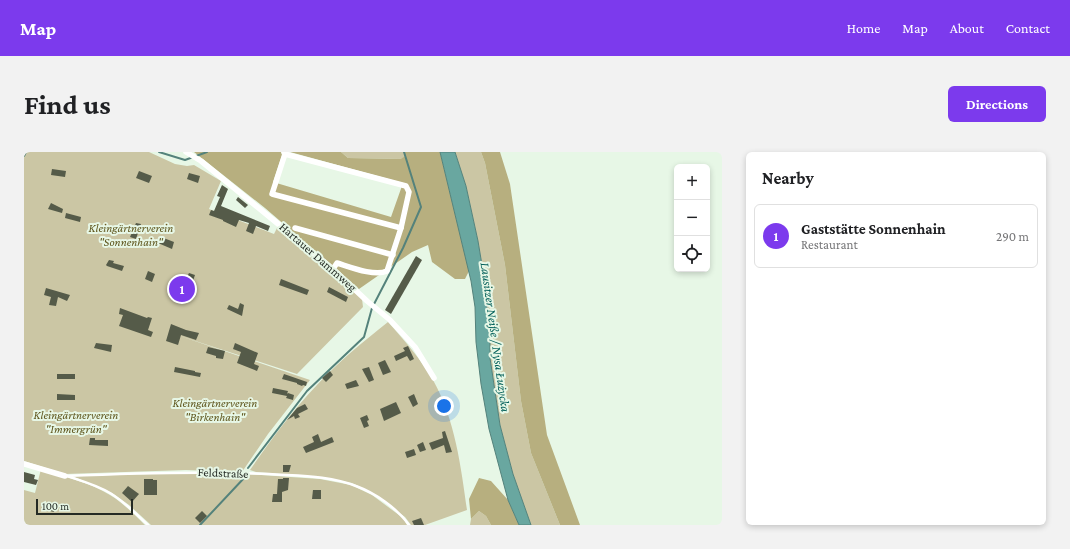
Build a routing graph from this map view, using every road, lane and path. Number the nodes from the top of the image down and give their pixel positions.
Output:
1 (188, 153) edge
2 (284, 153) edge
3 (295, 228) dead end
4 (401, 228) junction
5 (393, 255) junction
6 (333, 269) junction
7 (434, 378) dead end
8 (24, 464) edge
9 (65, 476) junction
10 (148, 525) edge
11 (409, 525) edge

1 - 6 street, Hartauer Dammweg
2 - 4 street
2 - 4 street
3 - 5 street
4 - 5 street
5 - 6 street
6 - 7 street, Hartauer Dammweg
8 - 9 street, Feldstraße
9 - 10 lane
9 - 11 lane, Feldstraße

